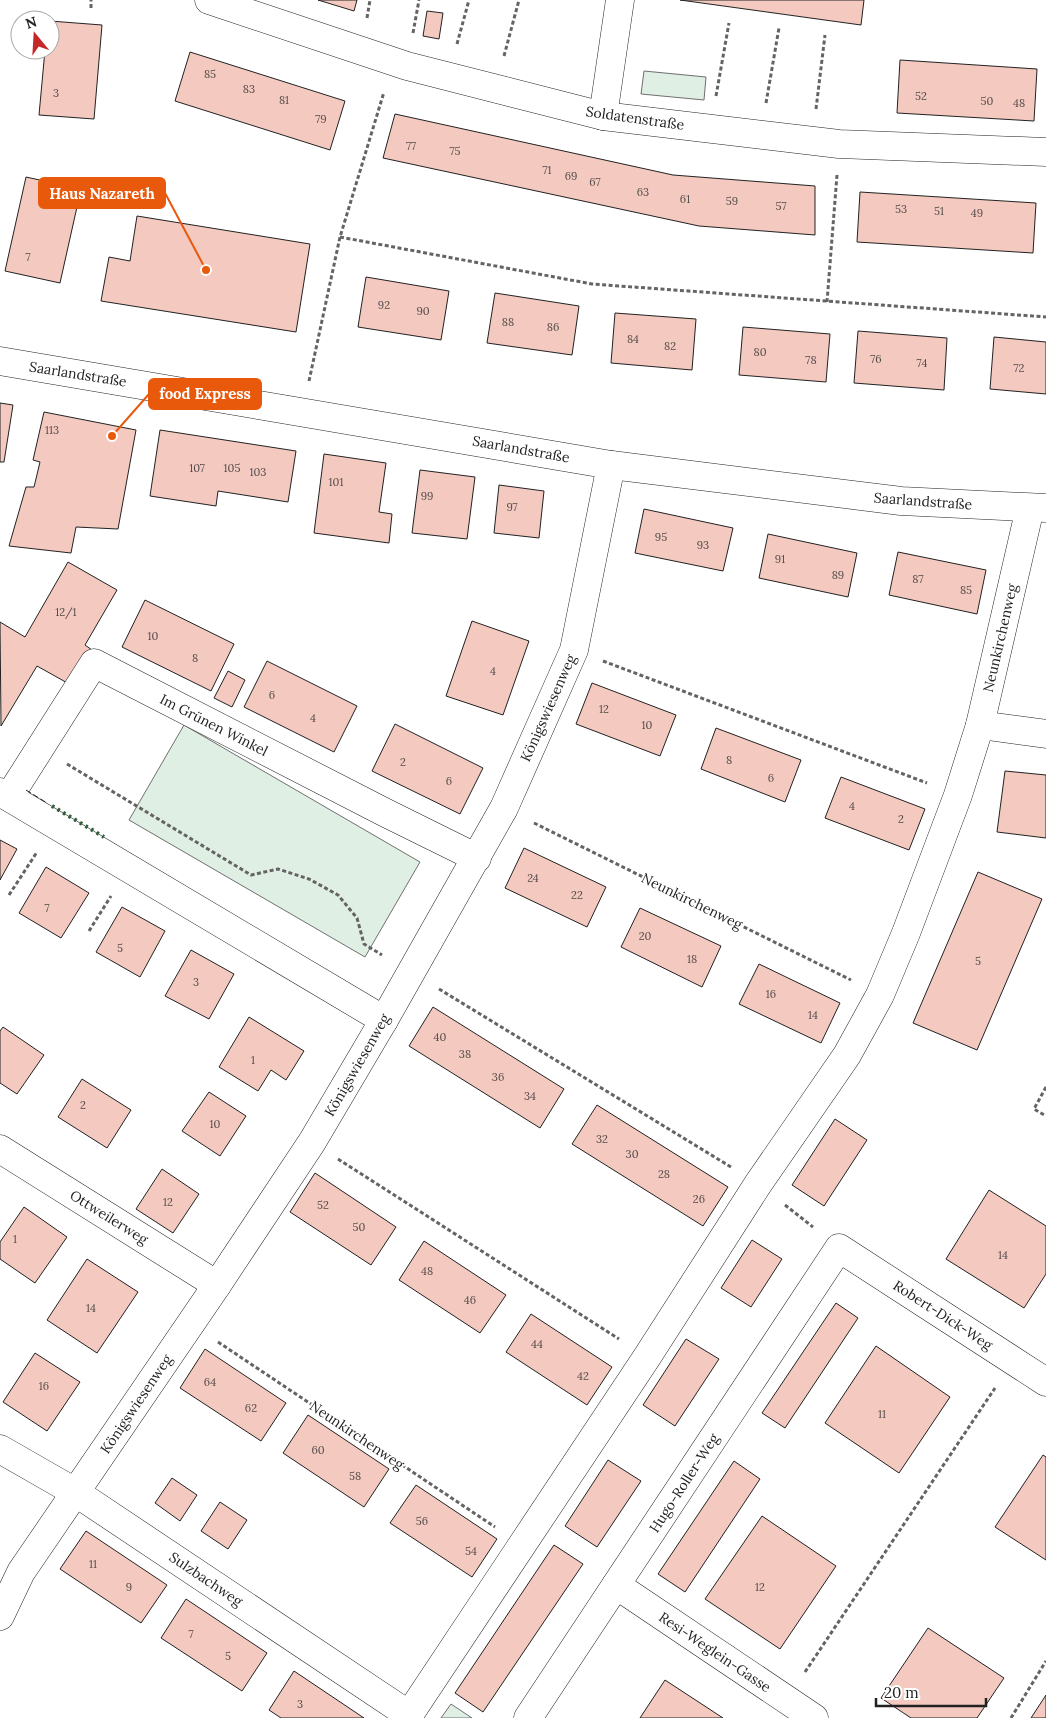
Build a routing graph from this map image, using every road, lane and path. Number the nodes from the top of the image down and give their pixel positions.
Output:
1 (92, 0) edge
2 (209, 0) edge
3 (469, 0) edge
4 (519, 0) edge
5 (620, 0) edge
6 (90, 8) dead end
7 (729, 23) dead end
8 (778, 28) dead end
9 (825, 35) dead end
10 (393, 62) junction
11 (448, 76) junction
12 (495, 88) junction
13 (603, 116) junction
14 (710, 129) junction
15 (761, 135) junction
16 (812, 142) junction
17 (839, 144) junction
18 (1046, 152) edge
19 (340, 237) junction
20 (827, 302) junction
21 (1046, 317) edge
22 (0, 361) edge
23 (303, 411) junction
24 (611, 465) junction
25 (1038, 508) edge
26 (574, 650) junction
27 (980, 725) junction
28 (1046, 734) edge
29 (40, 748) junction
30 (5, 794) edge
31 (958, 795) junction
32 (504, 808) junction
33 (54, 824) junction
34 (477, 858) junction
35 (128, 867) junction
36 (9, 896) dead end
37 (89, 931) dead end
38 (411, 972) junction
39 (880, 995) junction
40 (384, 1020) junction
41 (1046, 1087) edge
42 (1046, 1116) edge
43 (312, 1142) junction
44 (0, 1149) edge
45 (758, 1184) junction
46 (839, 1248) junction
47 (217, 1285) junction
48 (191, 1324) junction
49 (647, 1357) junction
50 (1014, 1361) junction
51 (1046, 1382) edge
52 (0, 1449) edge
53 (76, 1492) junction
54 (522, 1546) junction
55 (616, 1585) junction
56 (0, 1616) edge
57 (1046, 1661) edge
58 (786, 1700) junction
59 (408, 1717) edge
60 (528, 1718) edge
61 (814, 1718) edge
62 (1011, 1718) edge

1 - 6 path
2 - 10 street, Soldatenstraße
3 - 11 path
4 - 12 path
5 - 13 street
7 - 14 path
8 - 15 path
9 - 16 path
10 - 11 street, Soldatenstraße
10 - 19 path
11 - 12 street, Soldatenstraße
12 - 13 street, Soldatenstraße
13 - 14 street, Soldatenstraße
14 - 15 street, Soldatenstraße
15 - 16 street, Soldatenstraße
16 - 17 street, Soldatenstraße
17 - 18 street, Soldatenstraße
17 - 20 path
19 - 20 path
19 - 23 path
20 - 21 path
22 - 23 street, Saarlandstraße
23 - 24 street, Saarlandstraße
24 - 25 street, Saarlandstraße
24 - 26 street, Königswiesenweg
25 - 27 street, Neunkirchenweg
26 - 31 path
26 - 32 street, Königswiesenweg
27 - 28 street
27 - 31 street, Neunkirchenweg
29 - 30 street, Im Grünen Winkel
29 - 34 street, Im Grünen Winkel
29 - 38 path
30 - 33 street, Im Grünen Winkel
31 - 39 street, Neunkirchenweg
32 - 34 street, Königswiesenweg
32 - 39 path, Neunkirchenweg
33 - 35 street, Im Grünen Winkel
33 - 36 path
34 - 38 street, Königswiesenweg
35 - 37 path
35 - 40 street, Im Grünen Winkel
38 - 40 street, Königswiesenweg
38 - 45 path
39 - 45 street, Neunkirchenweg
40 - 43 street, Königswiesenweg
41 - 42 path
43 - 47 street, Königswiesenweg
43 - 49 path
44 - 47 street, Ottweilerweg
45 - 46 path
45 - 49 street, Neunkirchenweg
46 - 50 street, Robert-Dick-Weg
46 - 55 street, Hugo-Roller-Weg
47 - 48 street, Königswiesenweg
48 - 53 street, Königswiesenweg
48 - 54 path, Neunkirchenweg
49 - 54 street, Neunkirchenweg
50 - 51 street, Robert-Dick-Weg
50 - 58 path
52 - 53 street, Sulzbachweg
53 - 56 street, Königswiesenweg
53 - 59 street, Sulzbachweg
54 - 59 street, Neunkirchenweg
55 - 58 street, Resi-Weglein-Gasse
55 - 60 street, Hugo-Roller-Weg
57 - 62 path
58 - 61 street, Resi-Weglein-Gasse

